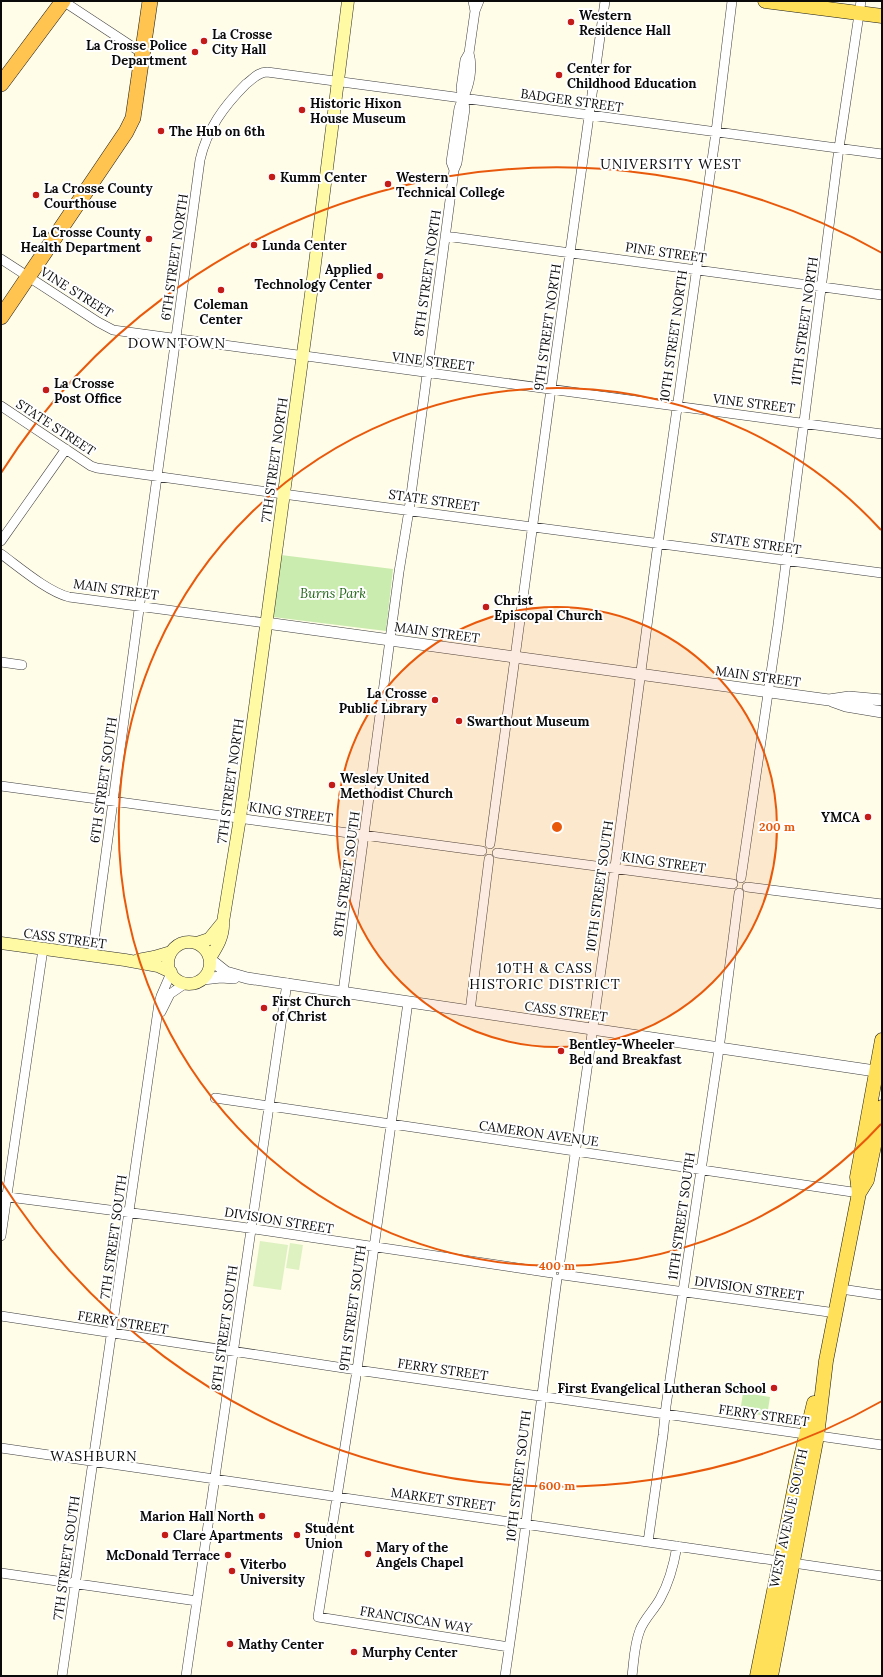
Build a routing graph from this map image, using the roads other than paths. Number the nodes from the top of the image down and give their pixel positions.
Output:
1 (63, 1) edge
2 (150, 1) edge
3 (348, 1) edge
4 (473, 1) edge
5 (479, 1) edge
6 (605, 1) edge
7 (732, 1) edge
8 (765, 1) edge
9 (860, 7) edge
10 (475, 11) junction
11 (882, 16) edge
12 (142, 53) junction
13 (259, 73) joint
14 (338, 81) junction
15 (1, 84) edge
16 (464, 98) junction
17 (590, 115) junction
18 (716, 132) junction
19 (839, 148) junction
20 (882, 154) edge
21 (446, 236) junction
22 (571, 253) junction
23 (1, 259) edge
24 (696, 269) junction
25 (28, 276) junction
26 (822, 287) junction
27 (882, 295) edge
28 (1, 317) edge
29 (176, 339) junction
30 (303, 356) junction
31 (426, 373) junction
32 (551, 389) junction
33 (1, 406) edge
34 (677, 406) junction
35 (803, 423) junction
36 (882, 434) edge
37 (66, 449) junction
38 (157, 476) junction
39 (283, 494) junction
40 (409, 510) junction
41 (533, 526) junction
42 (1, 541) edge
43 (658, 543) junction
44 (1, 554) edge
45 (785, 561) junction
46 (882, 573) edge
47 (140, 607) junction
48 (266, 623) junction
49 (391, 640) junction
50 (516, 657) junction
51 (1, 662) edge
52 (22, 665) dead end
53 (641, 674) junction
54 (767, 692) junction
55 (829, 700) junction
56 (882, 700) edge
57 (882, 712) edge
58 (1, 786) edge
59 (114, 801) junction
60 (240, 818) junction
61 (365, 835) junction
62 (490, 844) junction
63 (482, 851) junction
64 (497, 853) junction
65 (489, 859) junction
66 (615, 868) junction
67 (741, 878) junction
68 (733, 884) junction
69 (747, 887) junction
70 (739, 893) junction
71 (882, 904) edge
72 (223, 922) junction
73 (1, 943) edge
74 (197, 943) junction
75 (43, 949) junction
76 (171, 952) junction
77 (92, 956) junction
78 (210, 959) junction
79 (125, 960) junction
80 (171, 973) junction
81 (247, 978) junction
82 (203, 979) junction
83 (186, 983) junction
84 (287, 984) junction
85 (343, 992) junction
86 (408, 1002) junction
87 (470, 1011) junction
88 (158, 1016) junction
89 (593, 1029) junction
90 (882, 1040) edge
91 (719, 1049) junction
92 (879, 1071) edge
93 (215, 1098) dead end
94 (269, 1106) junction
95 (882, 1107) edge
96 (391, 1124) junction
97 (576, 1151) junction
98 (701, 1170) junction
99 (859, 1193) junction
100 (4, 1196) edge
101 (130, 1212) junction
102 (251, 1229) junction
103 (1, 1236) edge
104 (374, 1248) junction
105 (558, 1274) junction
106 (841, 1289) junction
107 (684, 1292) junction
108 (882, 1294) edge
109 (836, 1313) junction
110 (1, 1316) edge
111 (112, 1332) junction
112 (234, 1351) junction
113 (357, 1370) junction
114 (541, 1395) junction
115 (666, 1414) junction
116 (811, 1435) junction
117 (882, 1445) edge
118 (1, 1448) edge
119 (94, 1461) junction
120 (215, 1479) junction
121 (337, 1497) junction
122 (526, 1524) junction
123 (648, 1542) junction
124 (677, 1546) junction
125 (786, 1561) junction
126 (1, 1573) edge
127 (882, 1576) edge
128 (76, 1583) junction
129 (197, 1601) junction
130 (318, 1618) joint
131 (510, 1647) junction
132 (62, 1676) edge
133 (186, 1676) edge
134 (505, 1676) edge
135 (632, 1676) edge
136 (757, 1676) edge
137 (772, 1676) edge

1 - 12 street
1 - 15 highway
2 - 12 highway
3 - 14 main road, 7TH STREET NORTH
4 - 10 street, 8TH STREET NORTH
5 - 10 street, 8TH STREET NORTH
6 - 17 street, 9TH STREET NORTH
7 - 18 street, 10TH STREET NORTH
8 - 9 main road
9 - 11 main road
9 - 19 street, 11TH STREET NORTH
10 - 16 street, 8TH STREET NORTH
12 - 25 highway
13 - 14 street, BADGER STREET
13 - 29 street, 6TH STREET NORTH
14 - 16 street, BADGER STREET
14 - 30 main road, 7TH STREET NORTH
16 - 17 street, BADGER STREET
16 - 21 street, 8TH STREET NORTH
17 - 18 street, BADGER STREET
17 - 22 street, 9TH STREET NORTH
18 - 19 street, BADGER STREET
18 - 24 street, 10TH STREET NORTH
19 - 20 street, BADGER STREET
19 - 26 street, 11TH STREET NORTH
21 - 22 street, PINE STREET
21 - 31 street, 8TH STREET NORTH
22 - 24 street, PINE STREET
22 - 32 street, 9TH STREET NORTH
23 - 25 street, VINE STREET
24 - 26 street, PINE STREET
24 - 34 street, 10TH STREET NORTH
25 - 28 highway
25 - 29 street, VINE STREET
26 - 27 street, PINE STREET
26 - 35 street, 11TH STREET NORTH
29 - 30 street, VINE STREET
29 - 38 street, 6TH STREET NORTH
30 - 31 street, VINE STREET
30 - 39 main road, 7TH STREET NORTH
31 - 32 street, VINE STREET
31 - 40 street, 8TH STREET NORTH
32 - 34 street, VINE STREET
32 - 41 street, 9TH STREET NORTH
33 - 37 street, STATE STREET
34 - 35 street, VINE STREET
34 - 43 street, 10TH STREET NORTH
35 - 36 street, VINE STREET
35 - 45 street, 11TH STREET NORTH
37 - 38 street, STATE STREET
37 - 42 street
38 - 39 street, STATE STREET
38 - 47 street, 6TH STREET NORTH
39 - 40 street, STATE STREET
39 - 48 main road, 7TH STREET NORTH
40 - 41 street, STATE STREET
40 - 49 street, 8TH STREET NORTH
41 - 43 street, STATE STREET
41 - 50 street, 9TH STREET NORTH
43 - 45 street, STATE STREET
43 - 53 street, 10TH STREET NORTH
44 - 47 street, MAIN STREET
45 - 46 street, STATE STREET
45 - 54 street, 11TH STREET NORTH
47 - 48 street, MAIN STREET
47 - 59 street, 6TH STREET SOUTH
48 - 49 street, MAIN STREET
48 - 60 main road, 7TH STREET NORTH
49 - 50 street, MAIN STREET
49 - 61 street, 8TH STREET SOUTH
50 - 53 street, MAIN STREET
50 - 62 street
51 - 52 street
53 - 54 street, MAIN STREET
53 - 66 street, 10TH STREET SOUTH
54 - 55 street, MAIN STREET
54 - 67 street
55 - 56 street, MAIN STREET
55 - 57 street
58 - 59 street, KING STREET
59 - 60 street, KING STREET
59 - 77 street, 6TH STREET SOUTH
60 - 61 street, KING STREET
60 - 72 main road, 7TH STREET NORTH
61 - 63 street, KING STREET
61 - 85 street, 8TH STREET SOUTH
62 - 63 street
62 - 64 street
63 - 65 street
64 - 65 street
64 - 66 street, KING STREET
65 - 87 street
66 - 68 street, KING STREET
66 - 89 street, 10TH STREET SOUTH
67 - 68 street
67 - 69 street
68 - 70 street
69 - 70 street
69 - 71 street
70 - 91 street, 11TH STREET SOUTH
72 - 74 main road, 7TH STREET NORTH
72 - 78 main road, 7TH STREET NORTH
73 - 75 main road, CASS STREET
74 - 76 main road
74 - 78 main road
75 - 77 main road, CASS STREET
75 - 100 street
76 - 79 main road, CASS STREET
76 - 80 main road
77 - 79 main road, CASS STREET
78 - 81 street, CASS STREET
78 - 82 main road
79 - 80 main road, CASS STREET
80 - 83 main road
80 - 88 street, 7TH STREET SOUTH
81 - 82 street, CASS STREET
81 - 84 street, CASS STREET
82 - 83 main road
83 - 88 street, 7TH STREET SOUTH
84 - 85 street, CASS STREET
84 - 94 street, 8TH STREET SOUTH
85 - 86 street, CASS STREET
86 - 87 street, CASS STREET
86 - 96 street, 9TH STREET SOUTH
87 - 89 street, CASS STREET
88 - 101 street, 7TH STREET SOUTH
89 - 91 street, CASS STREET
89 - 97 street, 10TH STREET SOUTH
90 - 92 main road, WEST AVENUE SOUTH
91 - 92 street, CASS STREET
91 - 98 street, 11TH STREET SOUTH
92 - 99 main road, WEST AVENUE SOUTH
93 - 94 street, CAMERON AVENUE
94 - 96 street, CAMERON AVENUE
94 - 102 street, 8TH STREET SOUTH
95 - 99 main road, WEST AVENUE SOUTH
96 - 97 street, CAMERON AVENUE
96 - 104 street, 9TH STREET SOUTH
97 - 98 street, CAMERON AVENUE
97 - 105 street, 10TH STREET SOUTH
98 - 99 street, CAMERON AVENUE
98 - 107 street, 11TH STREET SOUTH
99 - 106 main road, WEST AVENUE SOUTH
100 - 101 street, DIVISION STREET
100 - 103 street
101 - 102 street, DIVISION STREET
101 - 111 street, 7TH STREET SOUTH
102 - 104 street, DIVISION STREET
102 - 112 street, 8TH STREET SOUTH
104 - 105 street, DIVISION STREET
104 - 113 street, 9TH STREET SOUTH
105 - 107 street, DIVISION STREET
105 - 114 street, 10TH STREET SOUTH
106 - 108 street
106 - 109 main road, WEST AVENUE SOUTH
107 - 109 street, DIVISION STREET
107 - 115 street, 11TH STREET SOUTH
109 - 116 main road, WEST AVENUE SOUTH
110 - 111 street, FERRY STREET
111 - 112 street, FERRY STREET
111 - 119 street, 7TH STREET SOUTH
112 - 113 street, FERRY STREET
112 - 120 street, 8TH STREET SOUTH
113 - 114 street, FERRY STREET
113 - 121 street, 9TH STREET SOUTH
114 - 115 street, FERRY STREET
114 - 122 street, 10TH STREET SOUTH
115 - 116 street, FERRY STREET
115 - 123 street, 11TH STREET SOUTH
116 - 117 street, FERRY STREET
116 - 125 main road, WEST AVENUE SOUTH
118 - 119 street, MARKET STREET
119 - 120 street, MARKET STREET
119 - 128 street, 7TH STREET SOUTH
120 - 121 street, MARKET STREET
120 - 129 street, 8TH STREET SOUTH
121 - 122 street, MARKET STREET
121 - 130 street, 9TH STREET SOUTH
122 - 123 street, MARKET STREET
122 - 131 street, 10TH STREET SOUTH
123 - 124 street, MARKET STREET
124 - 125 street, MARKET STREET
124 - 135 street
125 - 127 street, MARKET STREET
125 - 136 main road, WEST AVENUE SOUTH
125 - 137 main road, WEST AVENUE SOUTH
126 - 128 street
128 - 129 street
128 - 132 street, 7TH STREET SOUTH
129 - 133 street, 8TH STREET SOUTH
130 - 131 street, FRANCISCAN WAY
131 - 134 street, 10TH STREET SOUTH

